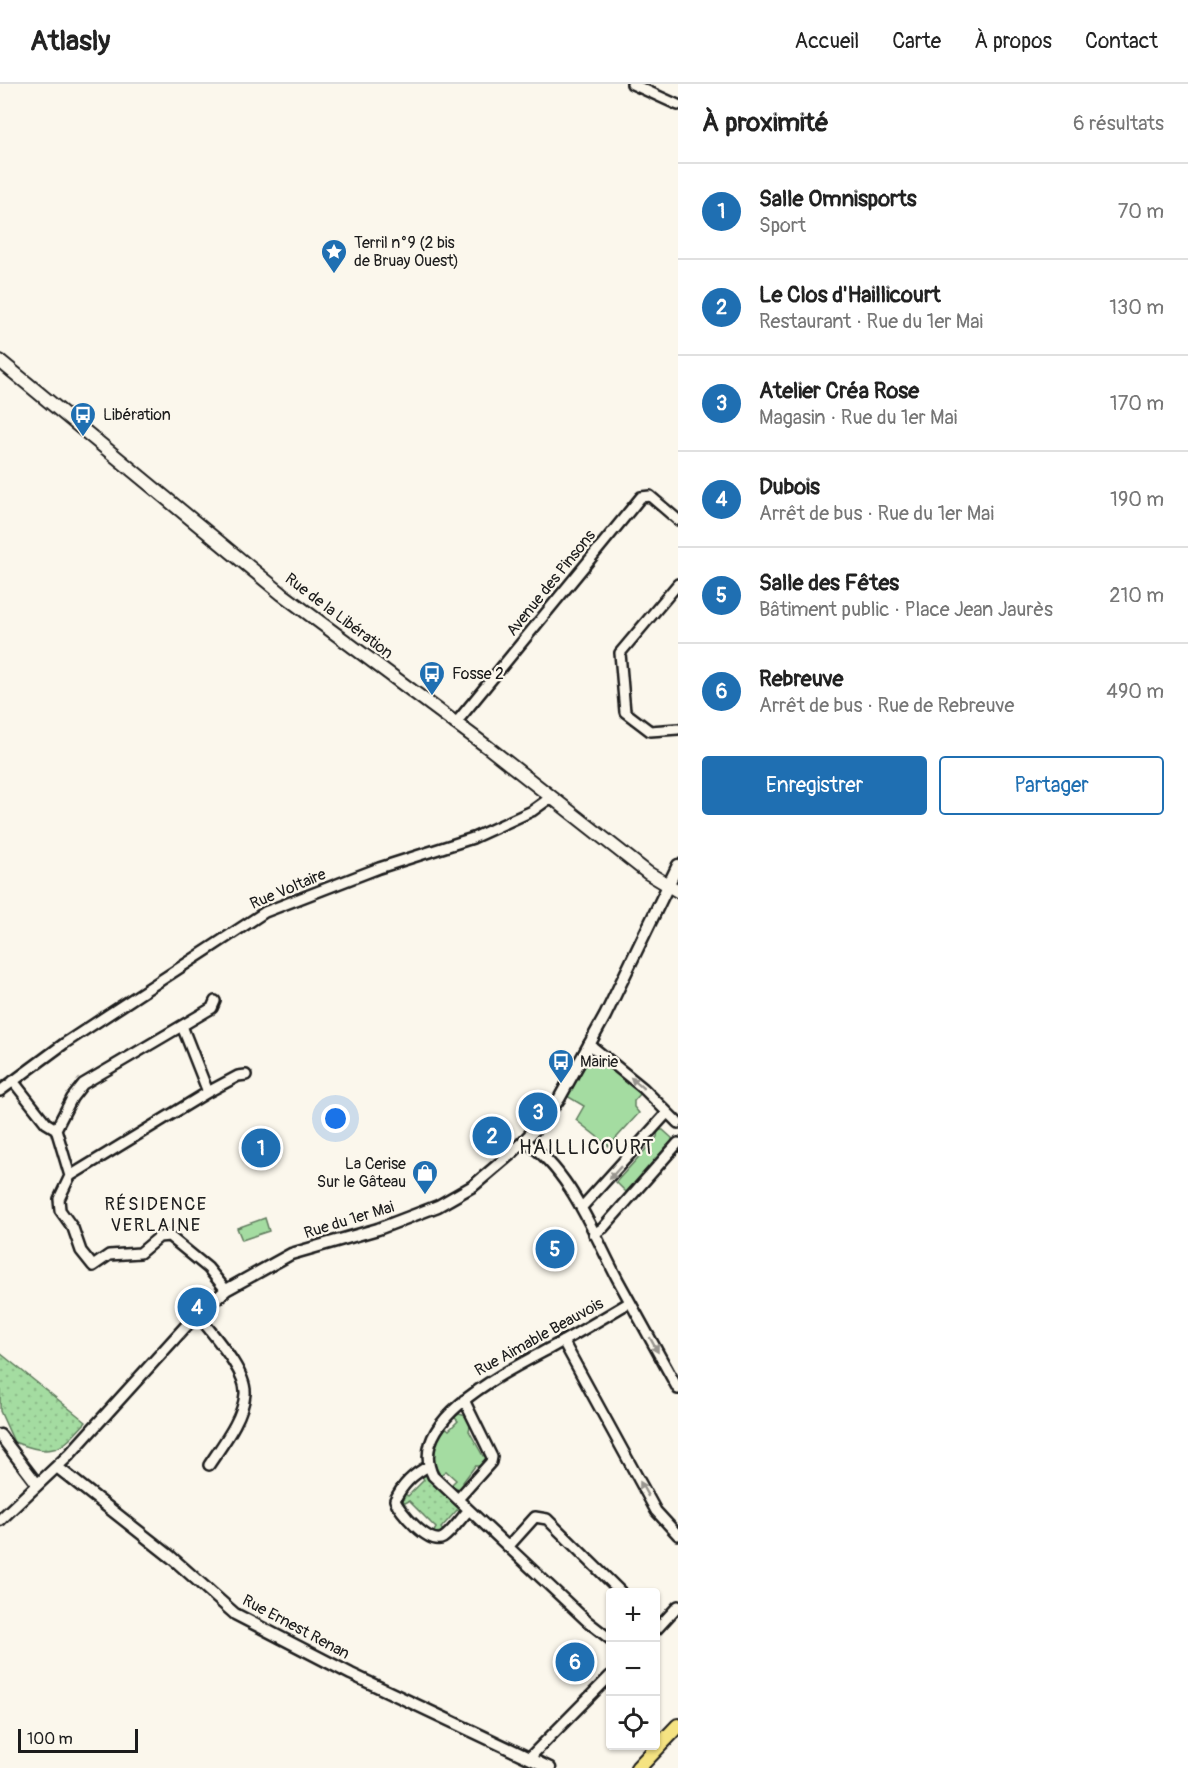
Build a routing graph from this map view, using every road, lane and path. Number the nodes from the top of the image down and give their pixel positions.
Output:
1 (632, 84) edge
2 (678, 105) edge
3 (0, 361) edge
4 (678, 520) edge
5 (678, 584) edge
6 (455, 724) junction
7 (678, 729) edge
8 (550, 798) junction
9 (678, 866) edge
10 (673, 888) edge
11 (215, 1001) dead end
12 (182, 1026) junction
13 (589, 1044) junction
14 (246, 1075) dead end
15 (14, 1081) junction
16 (0, 1091) edge
17 (208, 1092) junction
18 (667, 1113) junction
19 (678, 1123) edge
20 (56, 1130) junction
21 (524, 1141) junction
22 (678, 1143) edge
23 (70, 1176) junction
24 (582, 1207) junction
25 (594, 1234) junction
26 (226, 1290) junction
27 (630, 1302) junction
28 (198, 1314) junction
29 (562, 1341) junction
30 (678, 1389) edge
31 (464, 1400) junction
32 (0, 1435) edge
33 (209, 1465) dead end
34 (429, 1466) junction
35 (57, 1467) junction
36 (37, 1484) junction
37 (458, 1499) junction
38 (469, 1510) junction
39 (0, 1520) edge
40 (678, 1535) edge
41 (508, 1547) junction
42 (616, 1588) edge
43 (678, 1606) edge
44 (660, 1626) edge
45 (606, 1632) edge
46 (606, 1680) edge
47 (678, 1726) edge
48 (529, 1758) junction
49 (550, 1768) edge
50 (638, 1768) edge

1 - 2 street
3 - 6 main road, Rue de la Libération
4 - 6 street, Avenue des Pinsons
5 - 7 street
6 - 8 main road, Rue de la Libération
8 - 10 main road, Rue de la Libération
8 - 15 street, Rue Voltaire
9 - 10 street, Rue du 1er Mai
10 - 13 street, Rue du 1er Mai
11 - 12 street
12 - 17 street
12 - 20 street
18 -> 13 street
13 - 21 street, Rue du 1er Mai
14 - 17 street
15 - 16 street, Rue Voltaire
15 - 20 street
17 - 23 street
18 - 19 street
18 -> 24 street
20 - 23 street
21 - 24 street
21 - 26 street, Rue du 1er Mai
22 - 25 street
23 - 26 street
24 - 25 street
25 - 27 street
26 - 28 street, Rue du 1er Mai
27 - 29 street, Rue Aimable Beauvois
27 -> 30 street
28 - 33 street
28 - 35 street, Rue du 1er Mai
29 - 31 street, Rue Aimable Beauvois
40 -> 29 street
31 - 34 street, Rue Aimable Beauvois
31 - 37 street
32 - 36 street
34 - 37 street
34 - 38 street
35 - 36 street, Rue du 1er Mai
35 - 48 street, Rue Ernest Renan
36 - 39 street, Rue du 1er Mai
37 - 38 street
38 - 41 street
41 - 42 street
41 - 45 street
43 - 44 street
46 - 48 street
47 - 50 main road
48 - 49 street, Rue Ernest Renan

